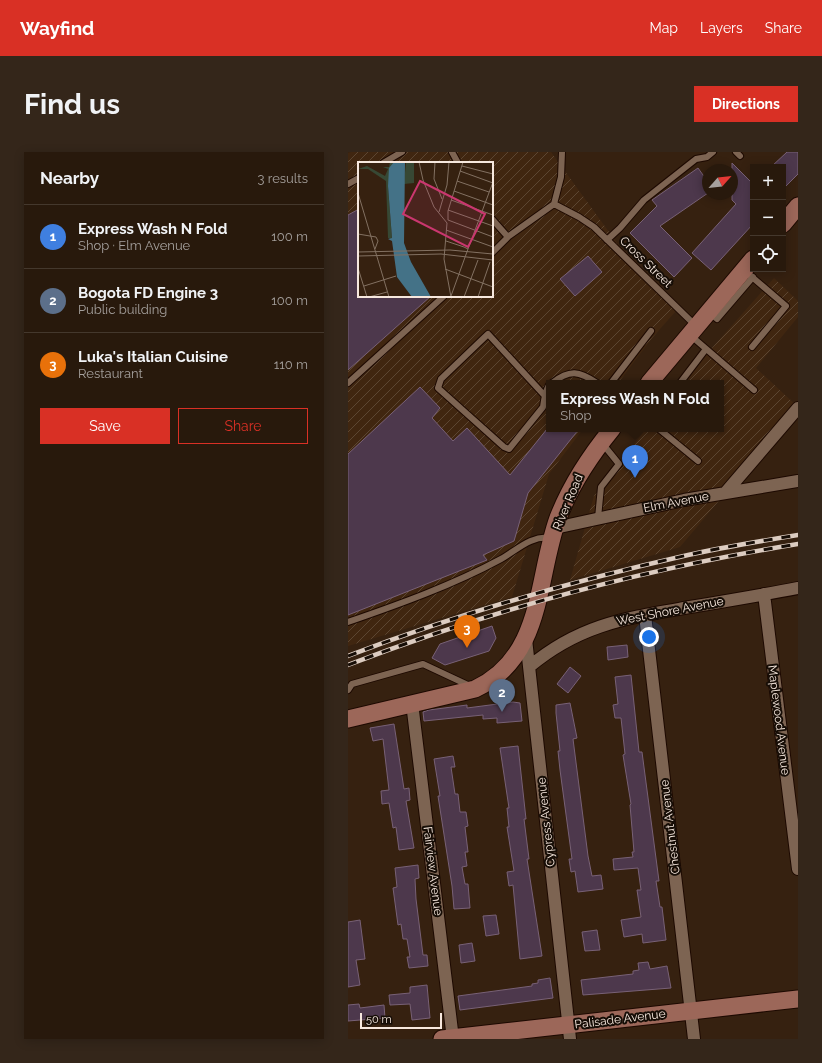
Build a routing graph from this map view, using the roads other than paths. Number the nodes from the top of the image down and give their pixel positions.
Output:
1 (402, 152) edge
2 (452, 152) edge
3 (562, 152) edge
4 (714, 152) edge
5 (386, 162) edge
6 (457, 162) edge
7 (358, 179) edge
8 (348, 184) edge
9 (554, 204) junction
10 (798, 206) edge
11 (493, 220) edge
12 (786, 220) edge
13 (508, 237) junction
14 (607, 240) junction
15 (493, 252) edge
16 (750, 269) edge
17 (753, 272) edge
18 (443, 297) edge
19 (693, 330) junction
20 (651, 331) dead end
21 (752, 347) dead end
22 (706, 349) junction
23 (557, 380) edge
24 (591, 380) edge
25 (613, 380) edge
26 (651, 380) edge
27 (682, 380) edge
28 (348, 383) edge
29 (754, 390) dead end
30 (545, 396) joint
31 (798, 408) edge
32 (609, 432) edge
33 (663, 432) edge
34 (601, 442) junction
35 (698, 461) dead end
36 (798, 481) edge
37 (726, 492) junction
38 (598, 518) junction
39 (554, 533) junction
40 (798, 588) edge
41 (764, 594) junction
42 (536, 607) joint
43 (645, 615) junction
44 (348, 622) edge
45 (526, 639) junction
46 (529, 667) junction
47 (475, 689) junction
48 (348, 690) edge
49 (412, 703) junction
50 (348, 719) edge
51 (798, 869) edge
52 (798, 998) edge
53 (691, 1011) junction
54 (569, 1032) edge
55 (449, 1038) edge
56 (694, 1039) edge

1 - 5 lane
2 - 6 lane
3 - 9 lane
4 - 14 lane
7 - 8 lane
9 - 13 lane
9 - 14 lane, Cross Street
10 - 12 main road
11 - 13 lane
13 - 15 lane
14 - 19 lane, Cross Street
16 - 19 main road
17 - 21 lane
18 - 28 lane
19 - 22 lane, Cross Street
19 - 26 main road
20 - 25 lane
22 - 27 lane
22 - 29 lane, Cross Street
23 - 24 lane
30 - 30 lane
31 - 37 street
32 - 34 main road, River Road
33 - 35 lane
34 - 38 lane
34 - 39 main road, River Road
36 - 37 street, Elm Avenue
37 - 38 street, Elm Avenue
38 - 39 street, Elm Avenue
39 - 42 main road, River Road
39 - 44 lane
40 - 41 street, West Shore Avenue
41 - 43 street, West Shore Avenue
41 - 51 street, Maplewood Avenue
42 - 45 main road, Cypress Avenue
43 - 46 street, West Shore Avenue
43 - 53 street, Chestnut Avenue
45 - 46 street, Cypress Avenue
45 - 47 main road
46 - 54 street, Cypress Avenue
47 - 48 lane
47 - 49 main road
49 - 50 main road
49 - 55 street, Fairview Avenue
52 - 53 main road, Palisade Avenue
53 - 54 main road, Palisade Avenue
53 - 56 street, Chestnut Avenue
54 - 55 main road, Palisade Avenue

